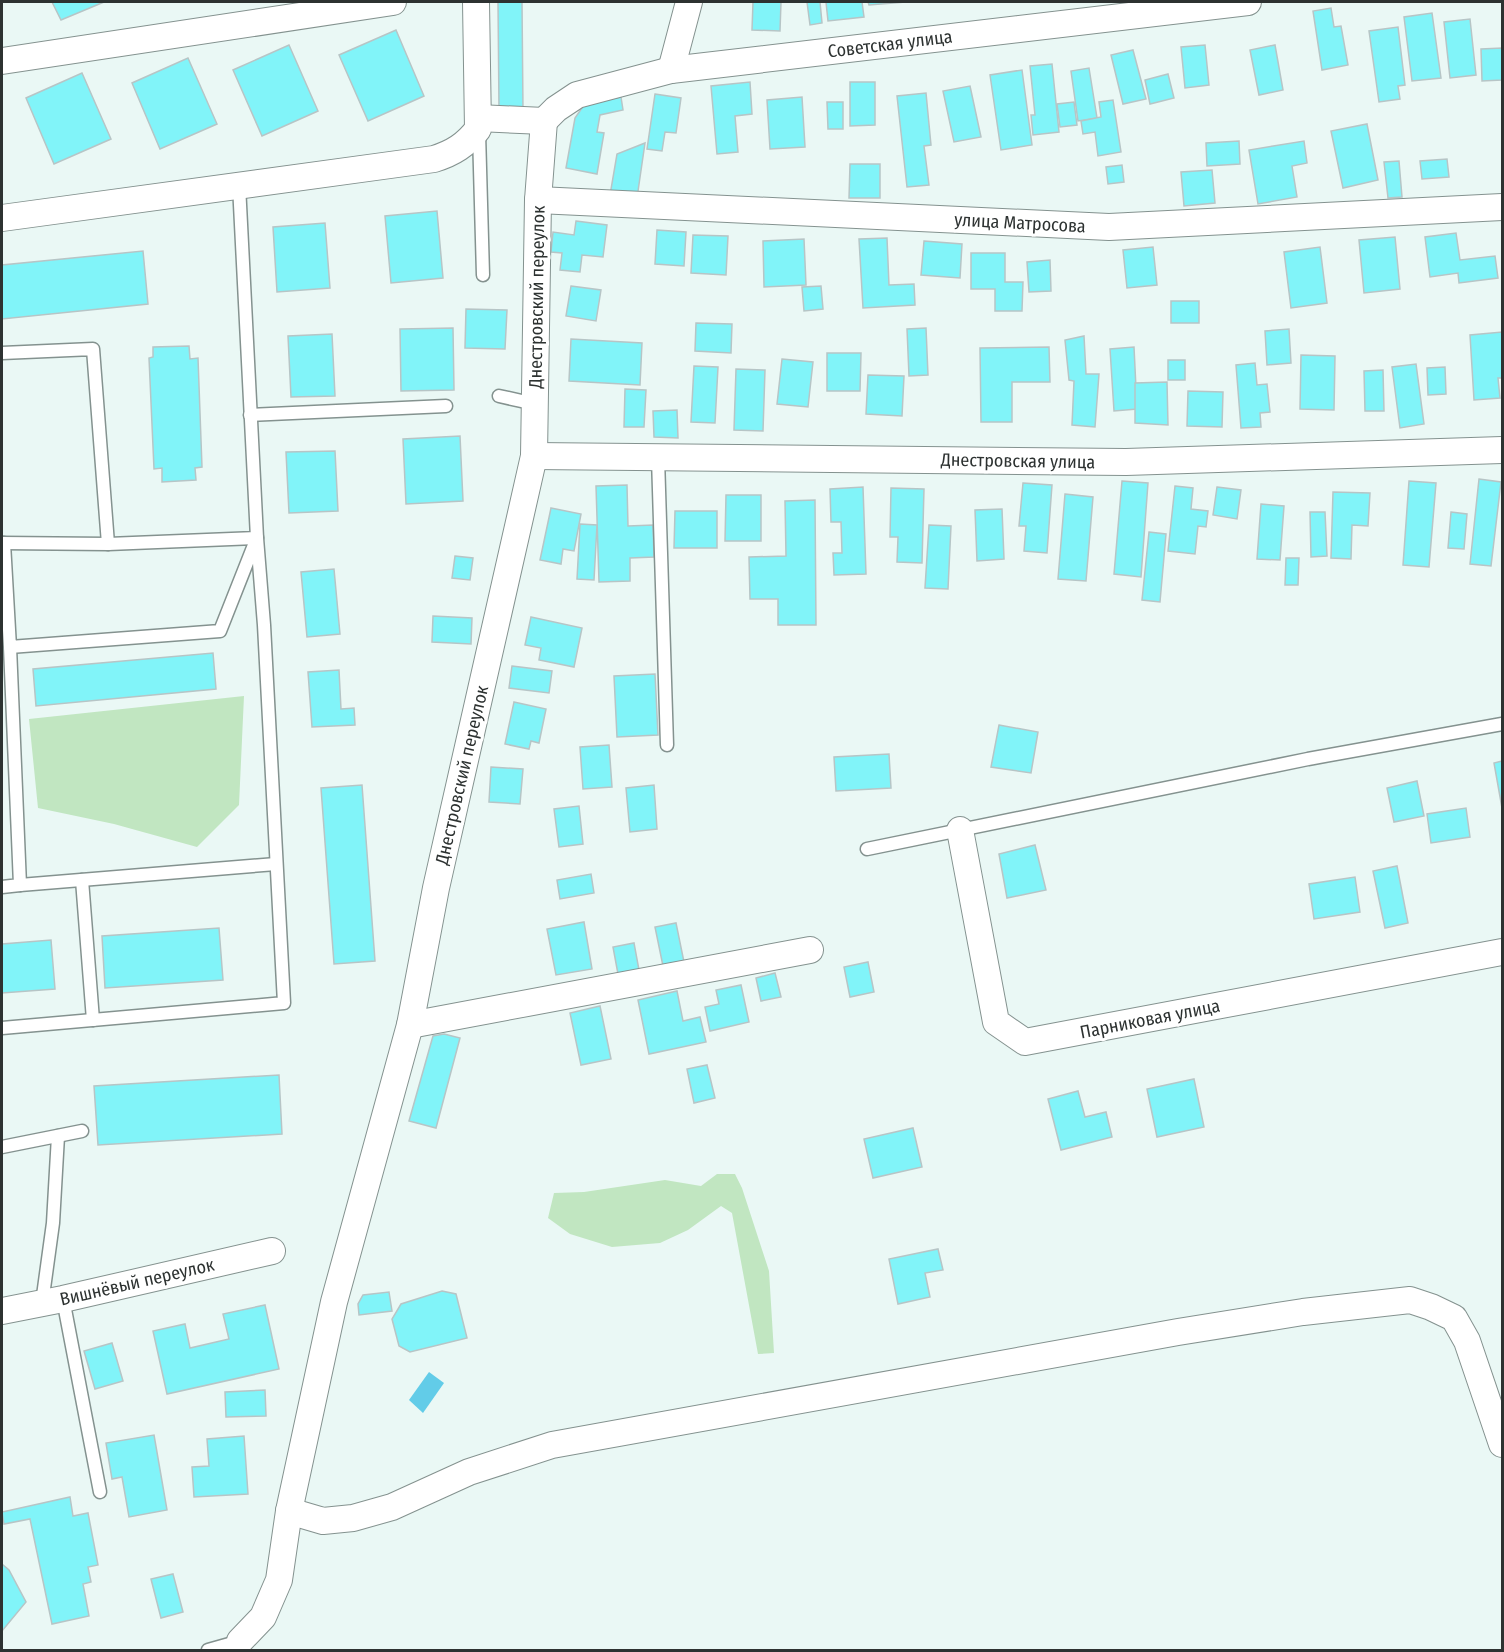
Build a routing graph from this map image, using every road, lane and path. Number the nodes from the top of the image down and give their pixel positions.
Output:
1 (393, 2) edge
2 (476, 2) edge
3 (689, 2) edge
4 (1248, 2) edge
5 (2, 61) edge
6 (671, 70) junction
7 (544, 121) junction
8 (478, 123) junction
9 (238, 185) junction
10 (538, 200) junction
11 (1503, 207) edge
12 (2, 218) edge
13 (483, 275) dead end
14 (2, 353) edge
15 (499, 396) dead end
16 (535, 404) junction
17 (446, 406) dead end
18 (250, 415) junction
19 (1503, 450) edge
20 (534, 456) junction
21 (658, 458) junction
22 (257, 538) junction
23 (3, 543) edge
24 (108, 544) junction
25 (10, 647) junction
26 (1503, 724) edge
27 (667, 745) dead end
28 (960, 830) junction
29 (867, 849) dead end
30 (276, 864) junction
31 (82, 880) junction
32 (20, 885) junction
33 (2, 887) edge
34 (810, 950) dead end
35 (1503, 952) edge
36 (93, 1020) junction
37 (410, 1025) junction
38 (2, 1028) edge
39 (82, 1131) dead end
40 (58, 1136) junction
41 (2, 1147) edge
42 (272, 1251) dead end
43 (52, 1301) junction
44 (2, 1311) edge
45 (1503, 1444) edge
46 (100, 1492) dead end
47 (289, 1511) junction
48 (240, 1641) joint
49 (208, 1650) edge

1 - 5 street
2 - 8 street
3 - 6 street
4 - 6 street, Советская улица
6 - 7 street, Советская улица
7 - 8 street
7 - 10 street, Днестровский переулок
8 - 9 street
8 - 13 lane
9 - 12 street
9 - 18 lane
10 - 11 street, улица Матросова
10 - 16 street, Днестровский переулок
14 - 24 lane
15 - 16 lane
16 - 20 street, Днестровский переулок
17 - 18 lane
18 - 22 lane
19 - 21 street, Днестровская улица
20 - 21 street, Днестровская улица
20 - 37 street, Днестровский переулок
21 - 27 lane
22 - 24 lane
22 - 25 lane
22 - 30 lane
23 - 24 lane
23 - 25 lane
25 - 32 lane
26 - 28 lane
28 - 29 lane
28 - 35 street, Парниковая улица
30 - 31 lane
30 - 36 lane
31 - 32 lane
31 - 36 lane
32 - 33 lane
34 - 37 street
36 - 38 lane
37 - 47 street, Днестровский переулок
39 - 40 lane
40 - 41 lane
40 - 43 lane
42 - 43 street, Вишнёвый переулок
43 - 44 street, Вишнёвый переулок
43 - 46 lane
45 - 47 street
47 - 48 street
48 - 49 lane

